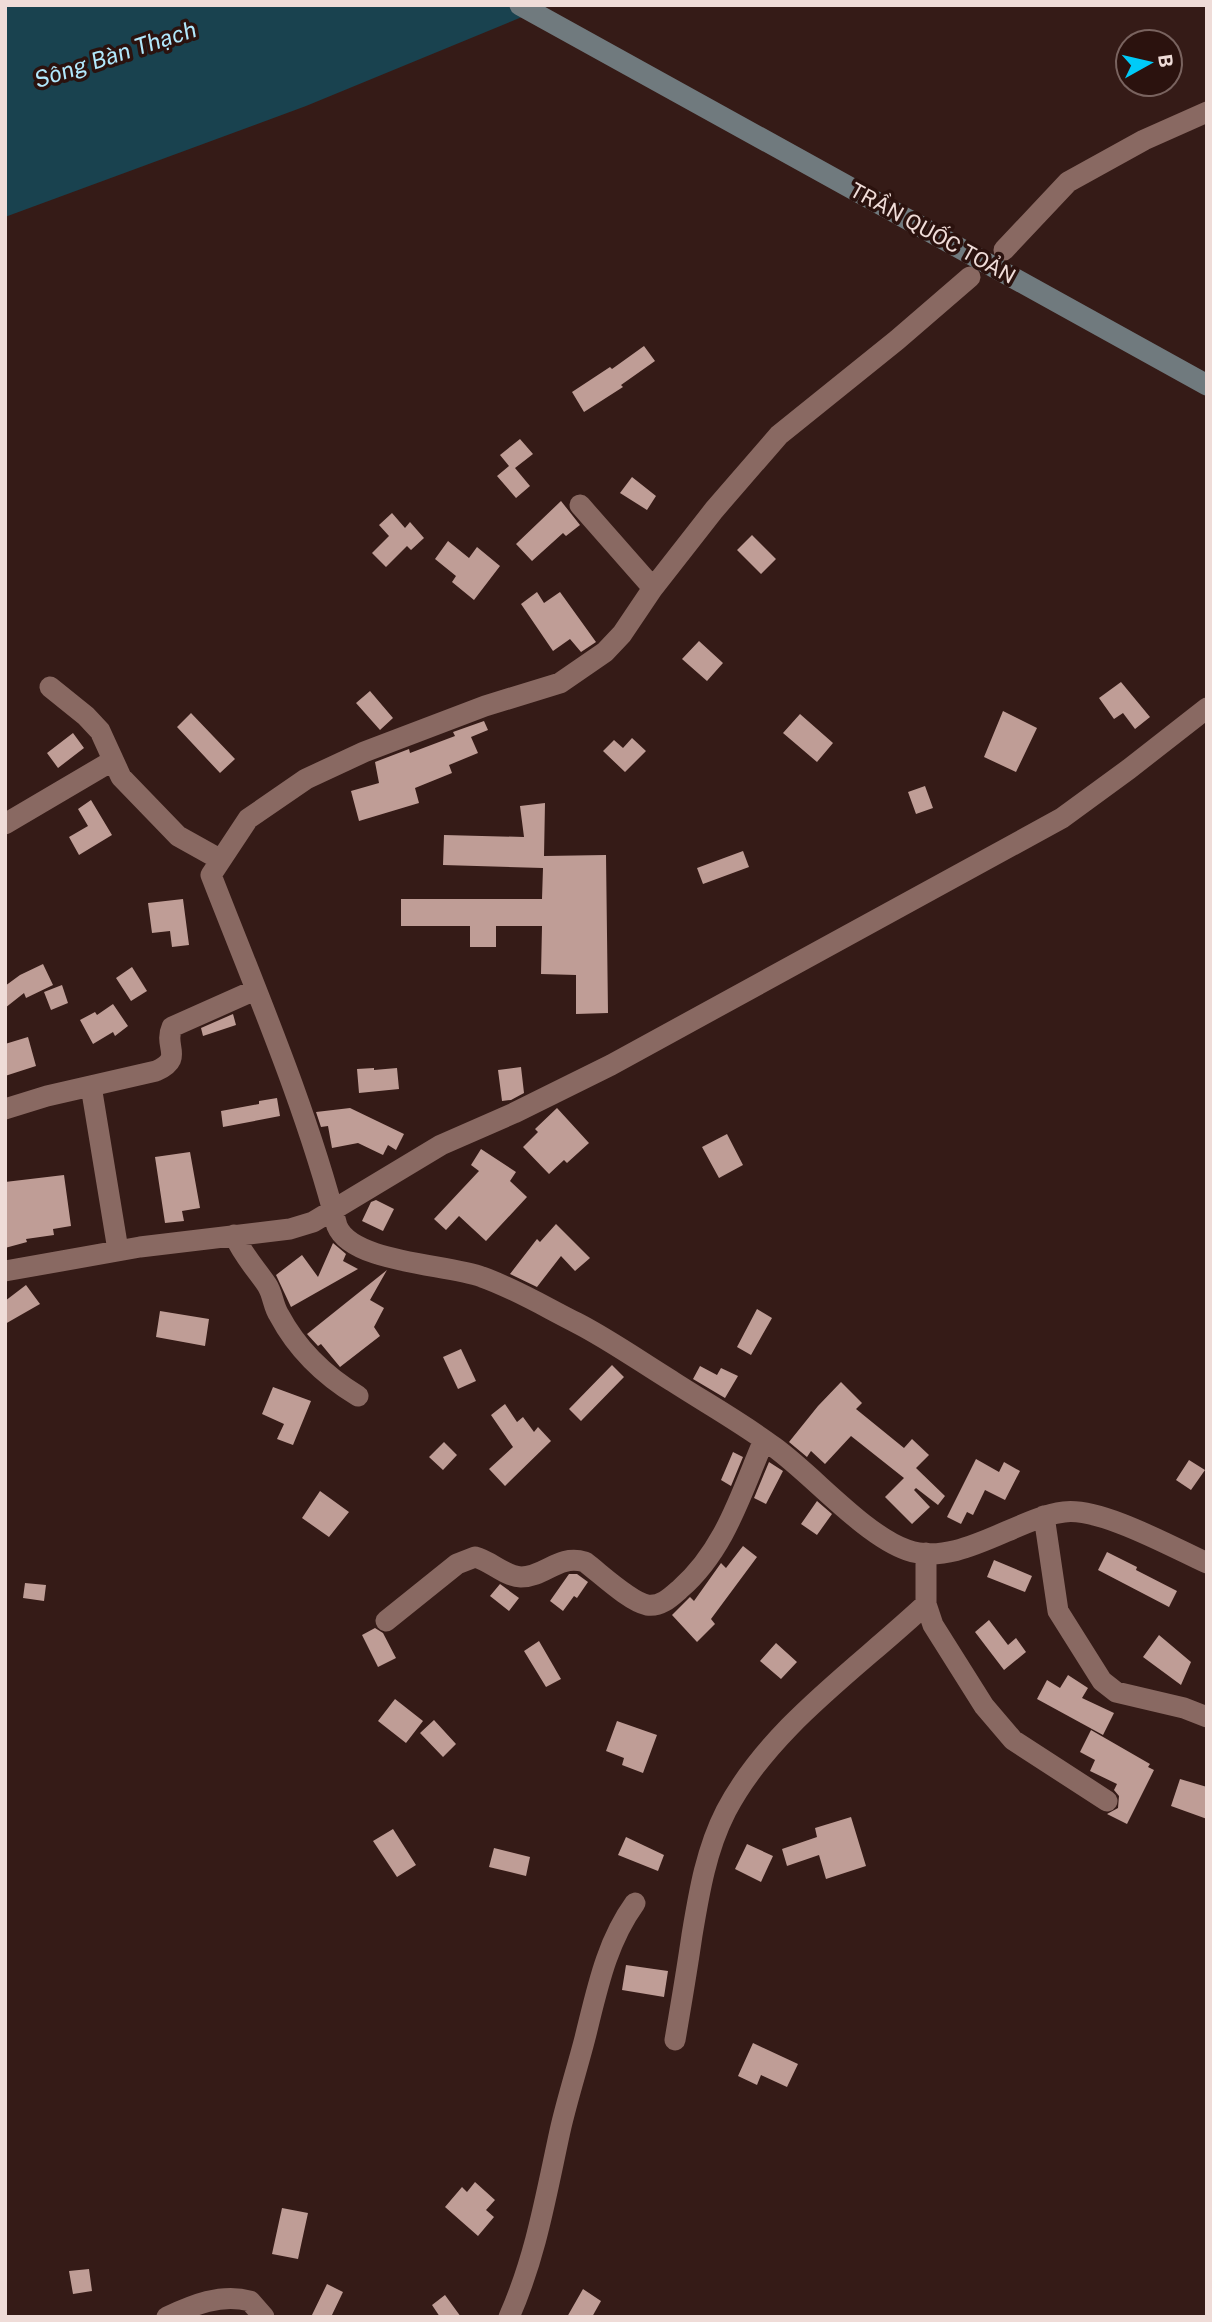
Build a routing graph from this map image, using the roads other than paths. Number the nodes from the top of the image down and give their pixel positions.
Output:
1 (520, 5) edge
2 (1207, 112) edge
3 (1004, 250) dead end
4 (971, 277) dead end
5 (1207, 384) edge
6 (580, 505) dead end
7 (653, 588) junction
8 (50, 687) dead end
9 (1207, 708) edge
10 (112, 761) junction
11 (5, 824) edge
12 (221, 860) junction
13 (255, 990) junction
14 (91, 1086) junction
15 (5, 1109) edge
16 (333, 1209) junction
17 (234, 1235) junction
18 (118, 1251) junction
19 (5, 1271) edge
20 (358, 1396) dead end
21 (764, 1440) junction
22 (1044, 1516) junction
23 (926, 1553) junction
24 (1207, 1563) edge
25 (926, 1604) junction
26 (386, 1621) dead end
27 (1207, 1717) edge
28 (1107, 1801) dead end
29 (635, 1903) dead end
30 (675, 2040) dead end
31 (167, 2317) edge
32 (264, 2317) edge
33 (509, 2317) edge

1 - 5 main road, TRẦN QUỐC TOẢN
2 - 3 street
4 - 7 street
6 - 7 street
7 - 12 street
8 - 10 street
9 - 16 street
10 - 11 street
10 - 12 street
12 - 13 street
13 - 14 street
13 - 16 street
14 - 15 street
14 - 18 street
16 - 17 street
16 - 21 street
17 - 18 street
17 - 20 street
18 - 19 street
21 - 23 street
21 - 26 street
22 - 23 street
22 - 24 street
22 - 27 street
23 - 25 street
25 - 28 street
25 - 30 street
29 - 33 street
31 - 32 street

